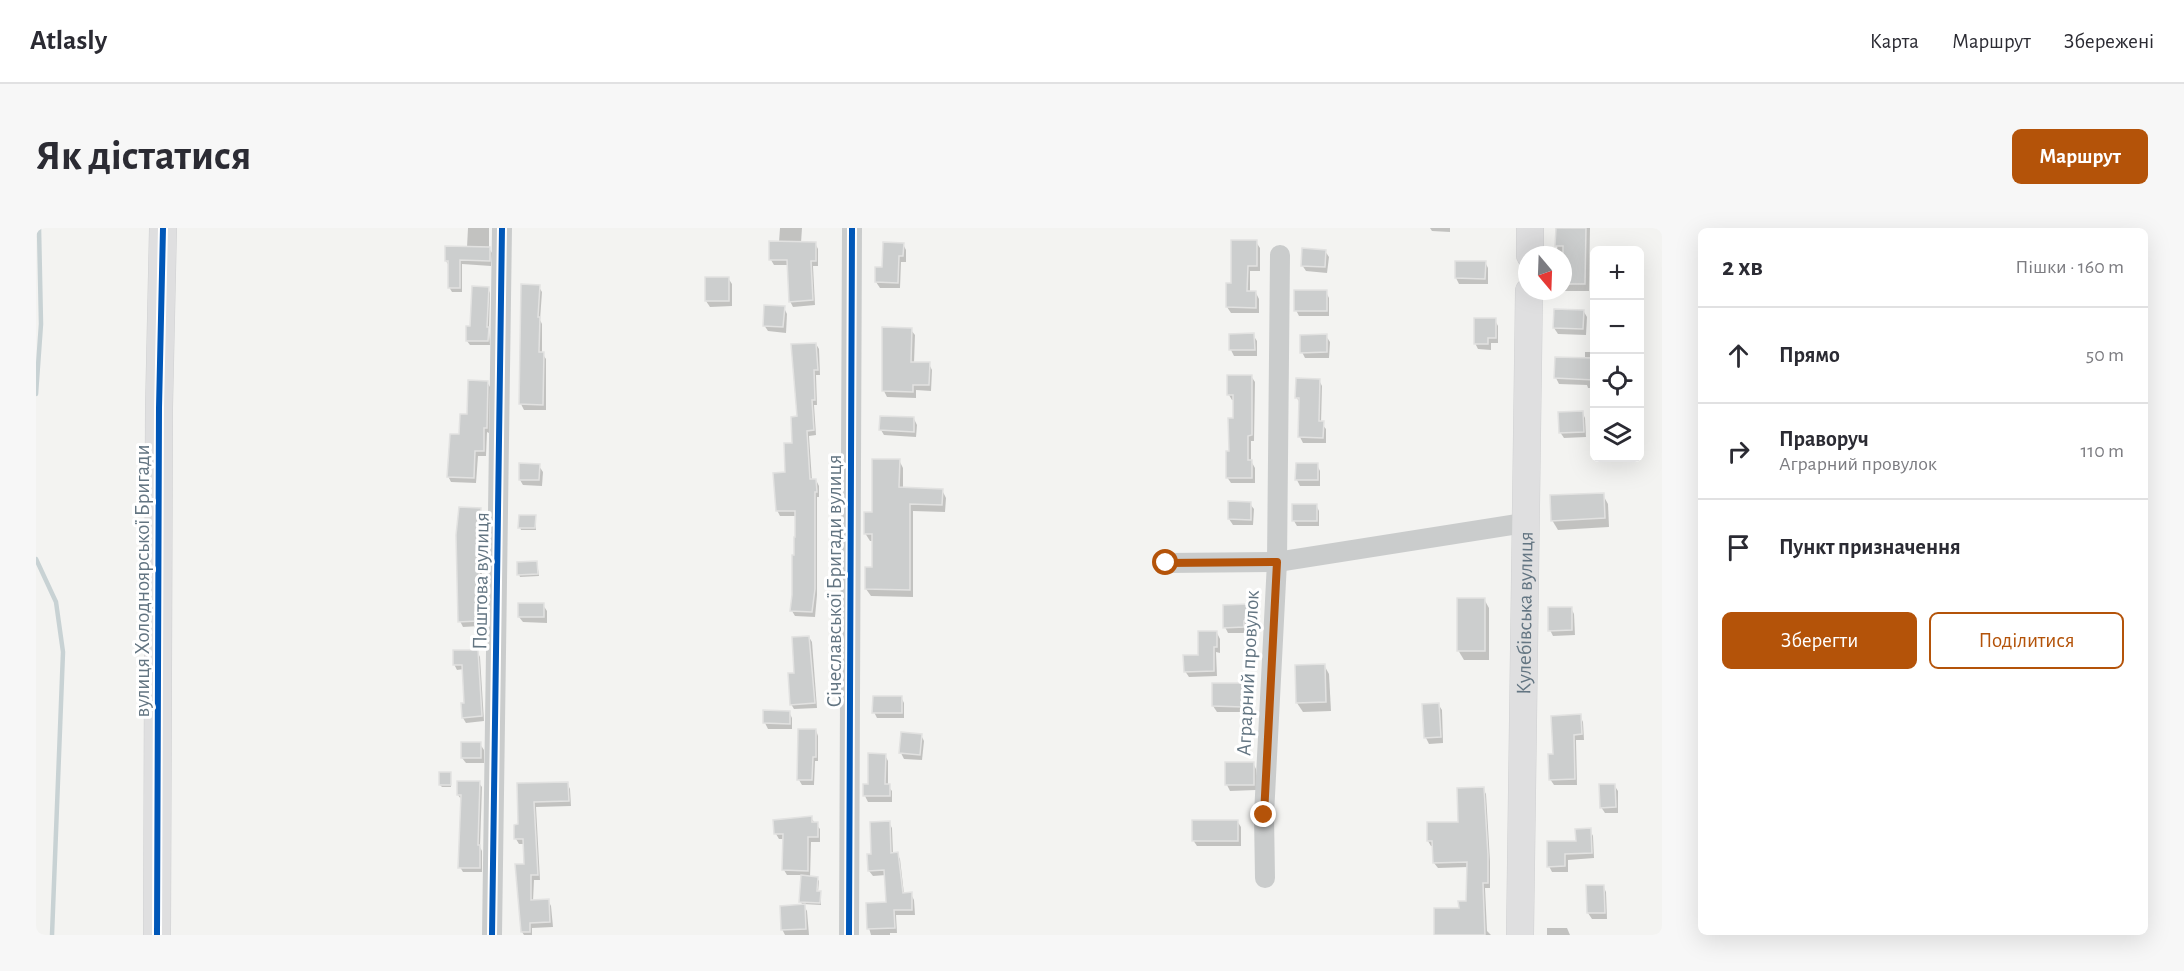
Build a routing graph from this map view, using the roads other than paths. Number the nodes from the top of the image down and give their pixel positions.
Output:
1 (163, 228) edge
2 (502, 228) edge
3 (852, 228) edge
4 (1530, 228) edge
5 (1530, 246) edge
6 (1280, 255) dead end
7 (1529, 300) edge
8 (1524, 523) junction
9 (1277, 562) junction
10 (1166, 563) dead end
11 (1265, 878) dead end
12 (157, 935) edge
13 (492, 935) edge
14 (849, 935) edge
15 (1520, 935) edge

1 - 12 street, вулиця Холодноярської Бригади
2 - 13 street, Поштова вулиця
3 - 14 street, Січеславської Бригади вулиця
4 - 5 street
6 - 9 street, Аграрний провулок
7 - 8 street, Кулебівська вулиця
8 - 9 street
8 - 15 street, Кулебівська вулиця
9 - 10 street
9 - 11 street, Аграрний провулок

